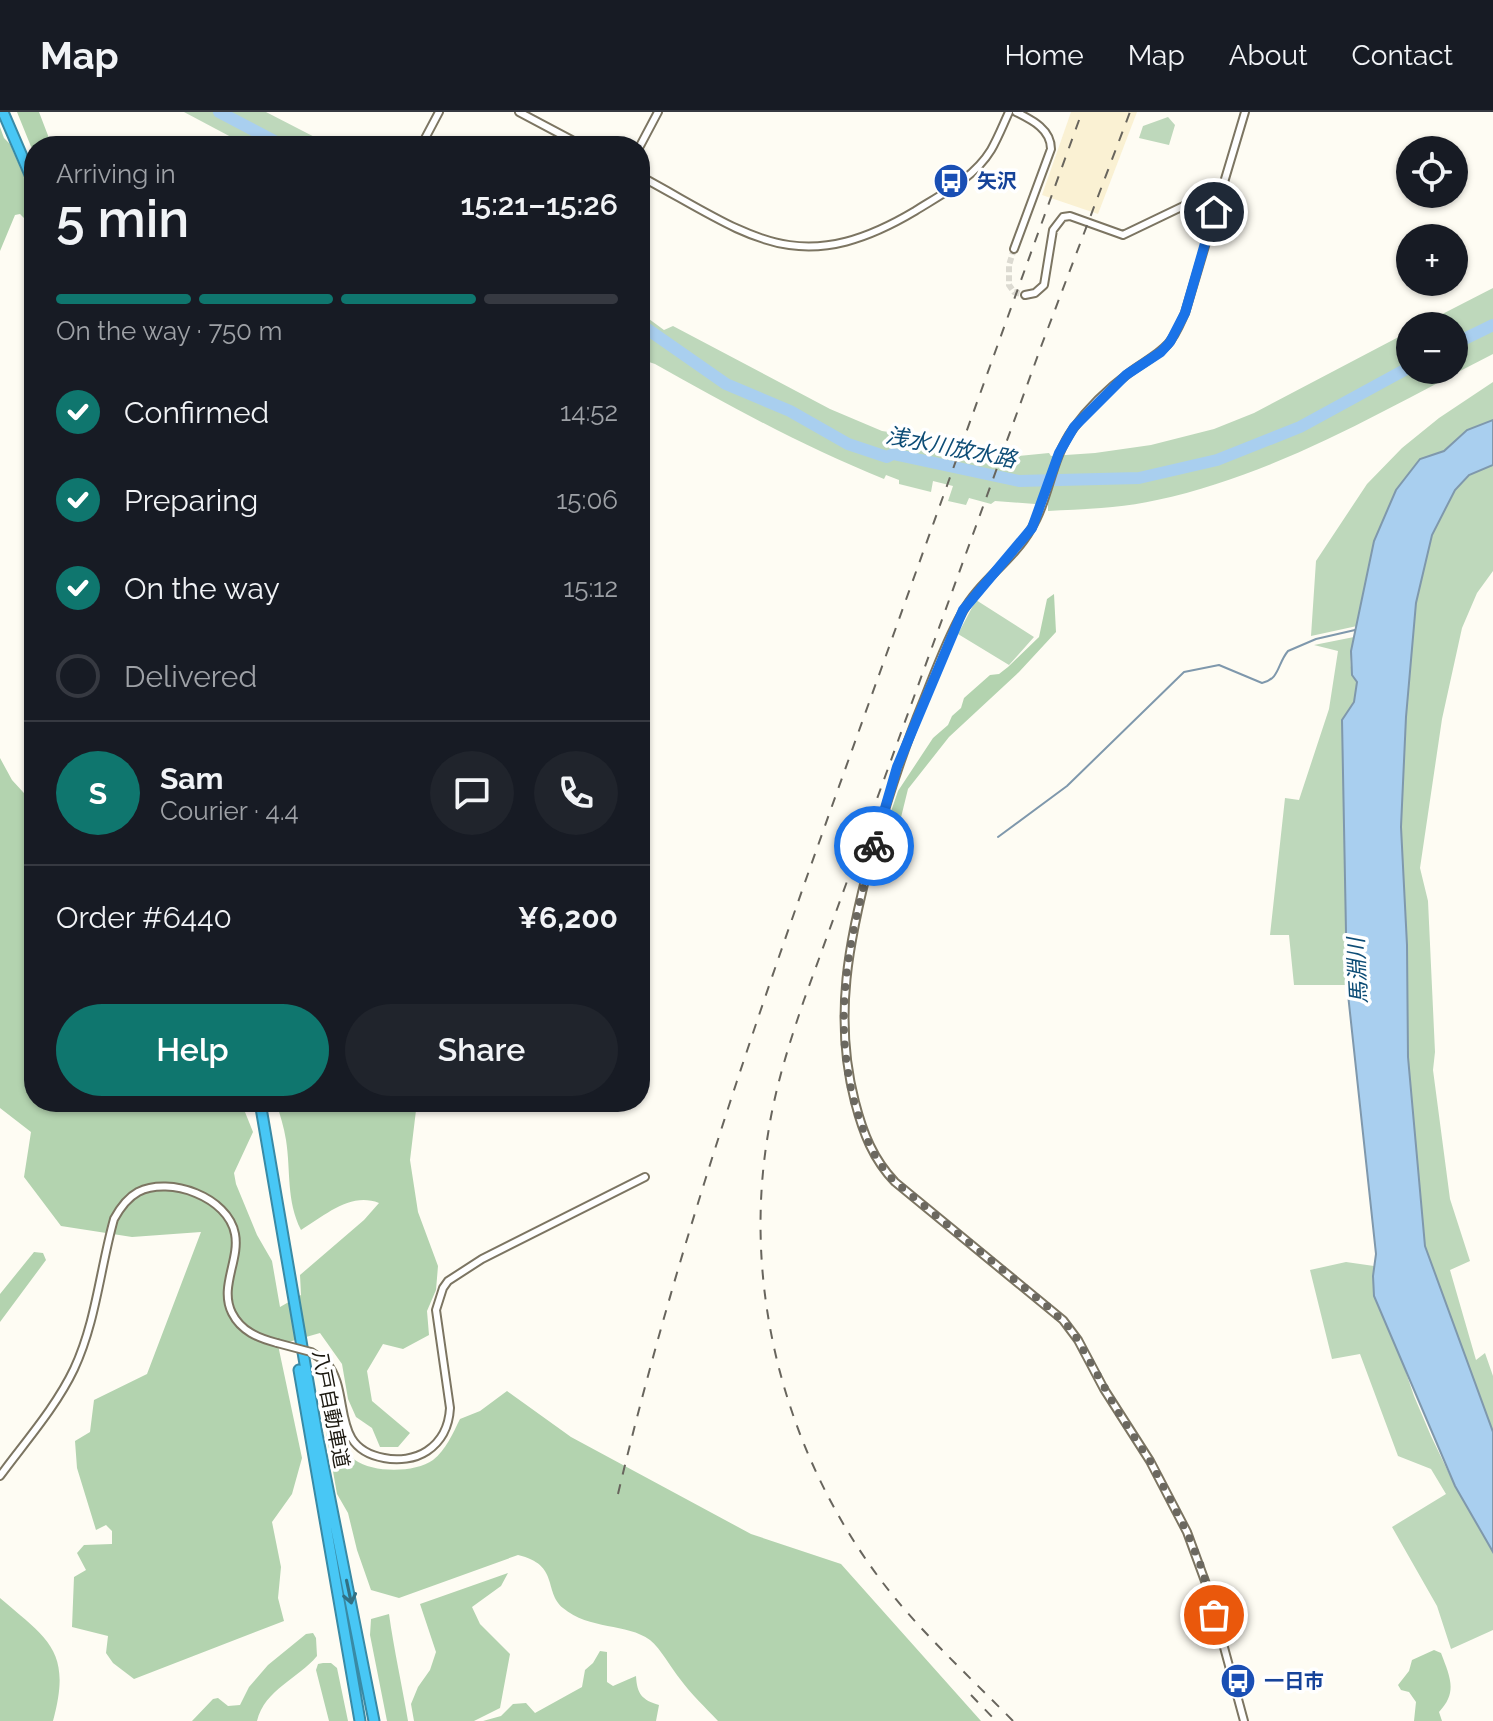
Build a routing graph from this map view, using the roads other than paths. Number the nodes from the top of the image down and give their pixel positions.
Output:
1 (6, 112) edge
2 (439, 112) edge
3 (519, 112) edge
4 (658, 112) edge
5 (1009, 112) edge
6 (1016, 112) edge
7 (1245, 112) edge
8 (426, 136) edge
9 (564, 136) edge
10 (645, 136) edge
11 (24, 151) edge
12 (24, 158) edge
13 (650, 181) edge
14 (1221, 188) junction
15 (1014, 249) tunnel mouth
16 (1025, 295) dead end
17 (260, 1112) edge
18 (260, 1112) edge
19 (645, 1177) dead end
20 (0, 1476) edge
21 (360, 1721) edge
22 (374, 1721) edge
23 (1244, 1721) edge

1 - 11 highway
1 - 12 highway
2 - 8 street
3 - 9 street
4 - 10 street
5 - 13 street
6 - 15 street
7 - 14 street
14 - 16 street
14 - 23 street
17 - 21 highway, 八戸自動車道
18 -> 22 highway, 八戸自動車道
19 - 20 street, bridge

